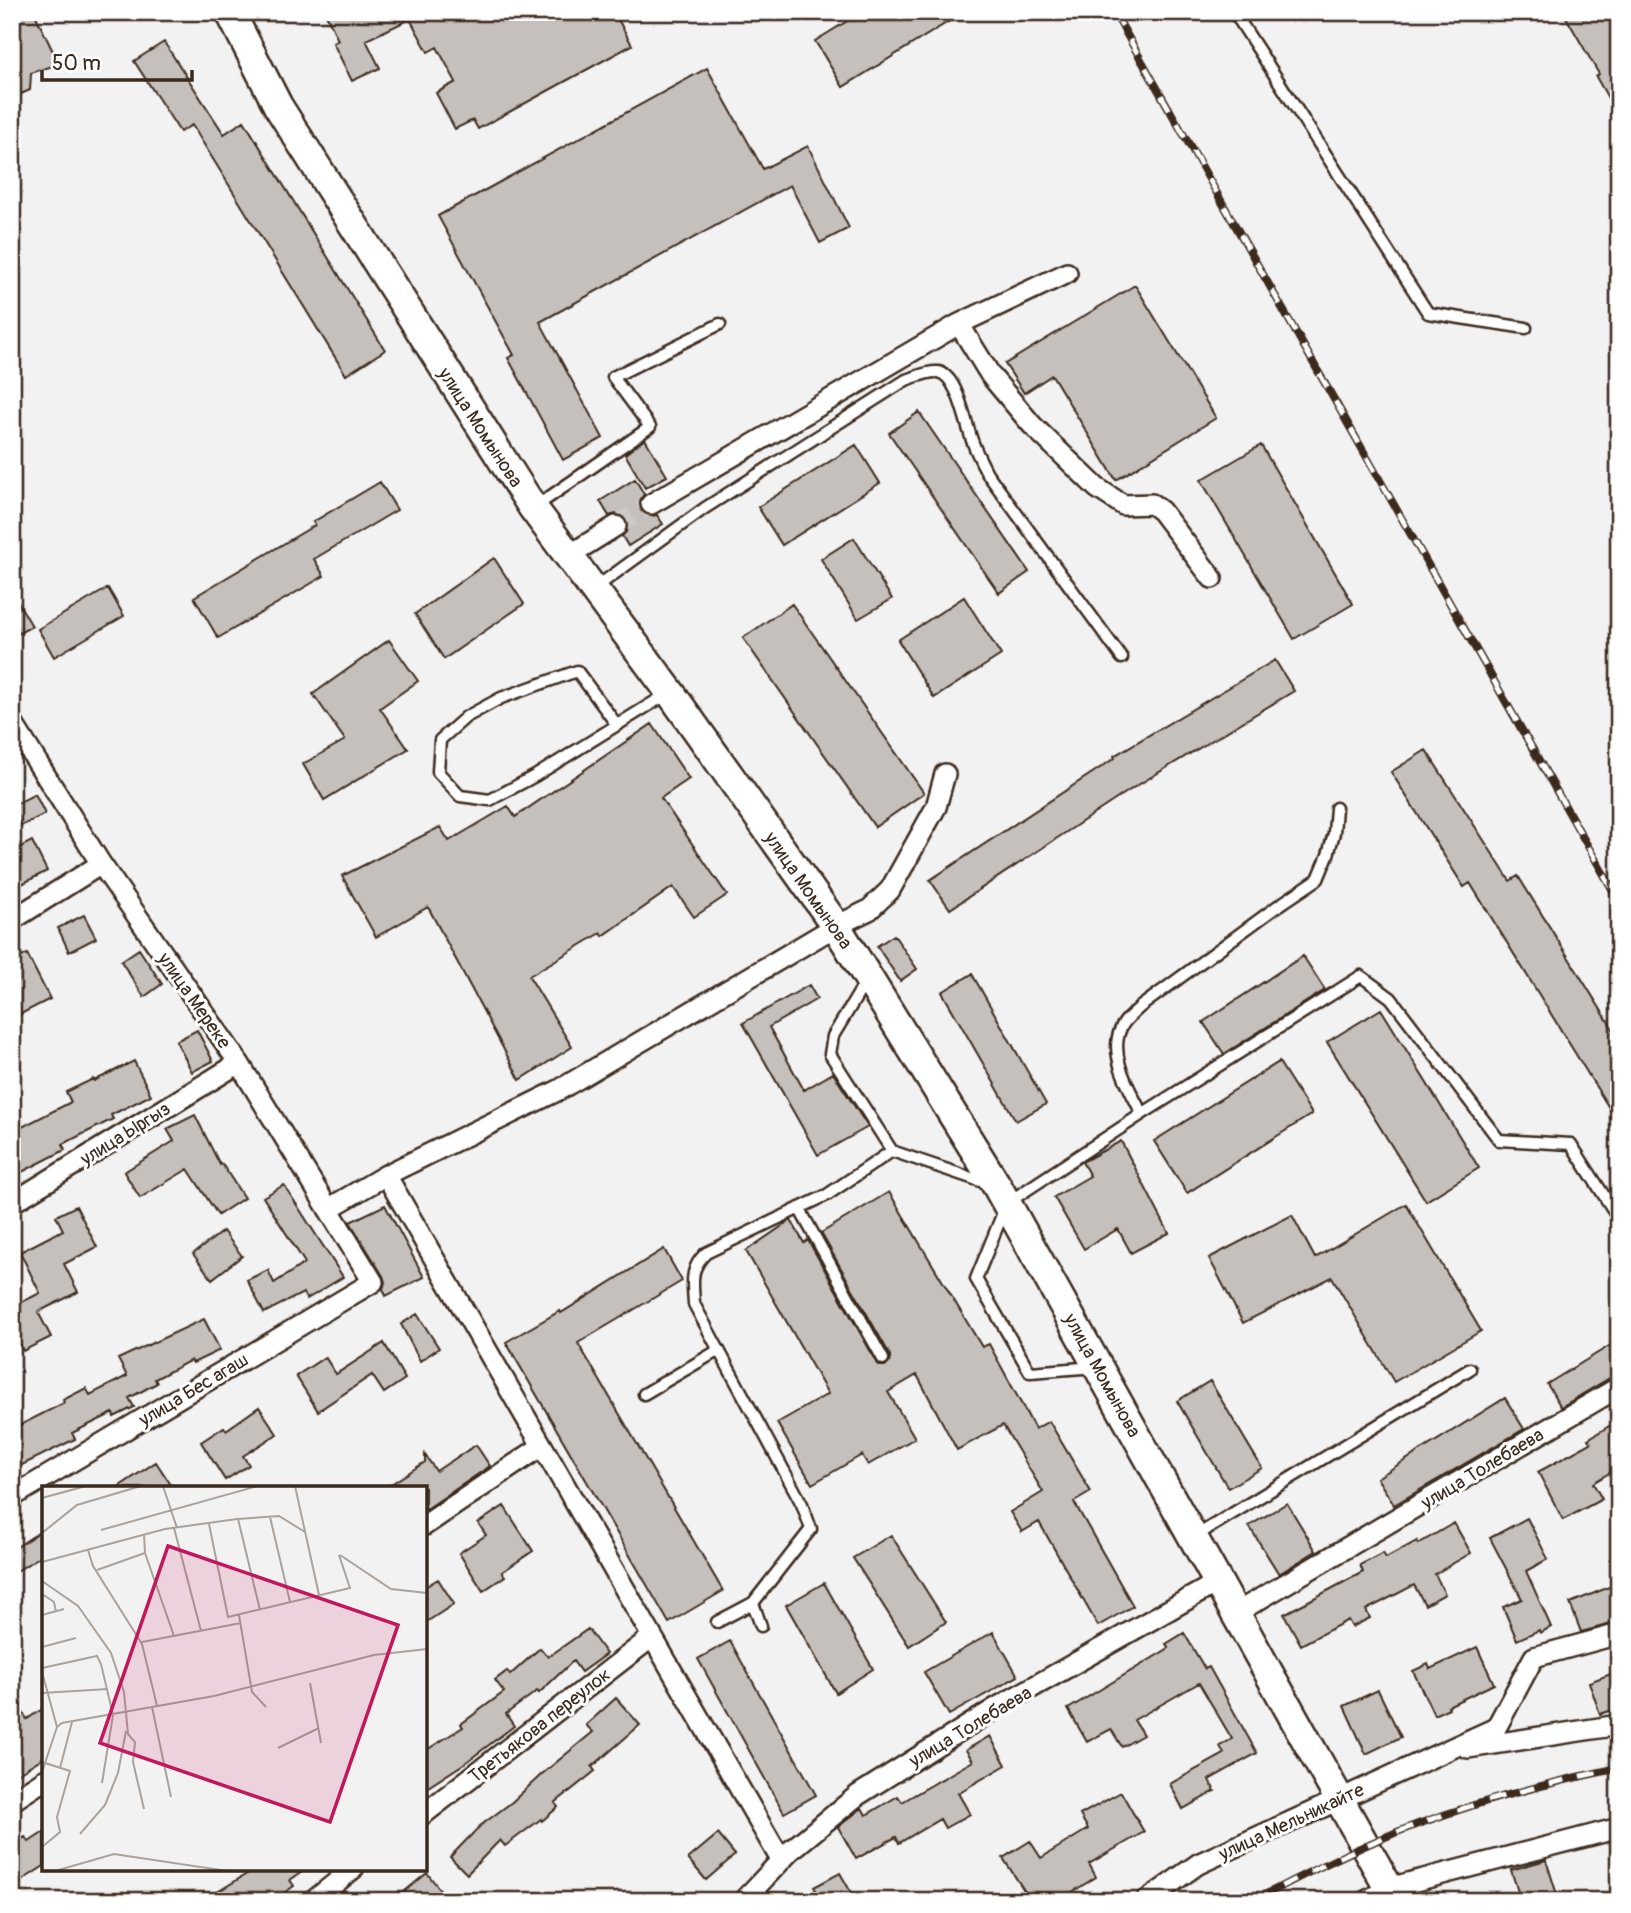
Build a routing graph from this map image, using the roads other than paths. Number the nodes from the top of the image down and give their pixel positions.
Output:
1 (230, 12) edge
2 (1234, 12) edge
3 (1067, 274) dead end
4 (720, 324) dead end
5 (959, 324) junction
6 (1526, 328) dead end
7 (651, 504) tunnel mouth
8 (533, 508) junction
9 (616, 526) tunnel mouth
10 (568, 556) junction
11 (1212, 578) dead end
12 (593, 589) junction
13 (1122, 658) dead end
14 (670, 692) junction
15 (12, 722) edge
16 (617, 725) junction
17 (945, 774) dead end
18 (1336, 808) dead end
19 (101, 864) junction
20 (12, 920) edge
21 (836, 926) junction
22 (868, 978) junction
23 (239, 1063) junction
24 (1142, 1114) junction
25 (892, 1151) junction
26 (386, 1175) junction
27 (1002, 1194) junction
28 (12, 1203) edge
29 (799, 1208) junction
30 (328, 1209) junction
31 (1619, 1219) edge
32 (373, 1282) joint
33 (719, 1350) junction
34 (883, 1359) dead end
35 (1098, 1367) junction
36 (1470, 1369) dead end
37 (1619, 1387) edge
38 (644, 1394) dead end
39 (542, 1446) junction
40 (12, 1497) edge
41 (427, 1524) edge
42 (1194, 1538) junction
43 (1218, 1582) junction
44 (753, 1603) junction
45 (1236, 1613) junction
46 (717, 1622) dead end
47 (761, 1626) dead end
48 (1619, 1634) edge
49 (652, 1637) junction
50 (1619, 1725) edge
51 (1442, 1752) junction
52 (42, 1781) edge
53 (1339, 1798) junction
54 (12, 1801) edge
55 (427, 1811) edge
56 (1619, 1828) edge
57 (782, 1860) junction
58 (350, 1871) edge
59 (1383, 1896) edge
60 (313, 1901) edge
61 (743, 1901) edge
62 (1146, 1901) edge

1 - 8 main road, улица Момынова
2 - 6 lane
3 - 5 street
4 - 8 lane
5 - 7 street
5 - 11 street
8 - 10 main road, улица Момынова
9 - 10 street
10 - 12 main road, улица Момынова
12 - 13 lane
12 - 14 main road, улица Момынова
14 - 16 lane
14 - 21 main road, улица Момынова
15 - 19 street, улица Мереке
16 - 16 lane
17 - 21 street
18 - 24 lane
19 - 20 street
19 - 23 street, улица Мереке
21 - 22 main road, улица Момынова
21 - 26 street
22 - 25 lane
22 - 27 main road, улица Момынова
23 - 28 street, улица Ыргыз
23 - 30 street, улица Мереке
24 - 27 lane
24 - 31 lane
25 - 27 lane
25 - 29 lane
26 - 30 street
26 - 39 street
27 - 35 main road, улица Момынова
27 - 35 lane
29 - 33 lane
29 - 34 lane
30 - 32 street, улица Мереке
32 - 40 street, улица Бес агаш
33 - 38 lane
33 - 44 lane
35 - 42 main road, улица Момынова
36 - 42 lane
37 - 45 street, улица Толебаева
39 - 41 street
39 - 49 street
42 - 43 main road, улица Момынова
43 - 45 main road, улица Момынова
43 - 57 street, улица Толебаева
44 - 46 lane
44 - 47 lane
45 - 53 main road, улица Момынова
48 - 51 street, улица Мельникайте
49 - 55 street, Третьякова переулок
49 - 57 street
50 - 51 street, улица Мельникайте
51 - 53 street, улица Мельникайте
52 - 54 street
53 - 59 main road, улица Момынова
53 - 62 street, улица Мельникайте
56 - 59 street
57 - 61 street, улица Толебаева
58 - 60 street

